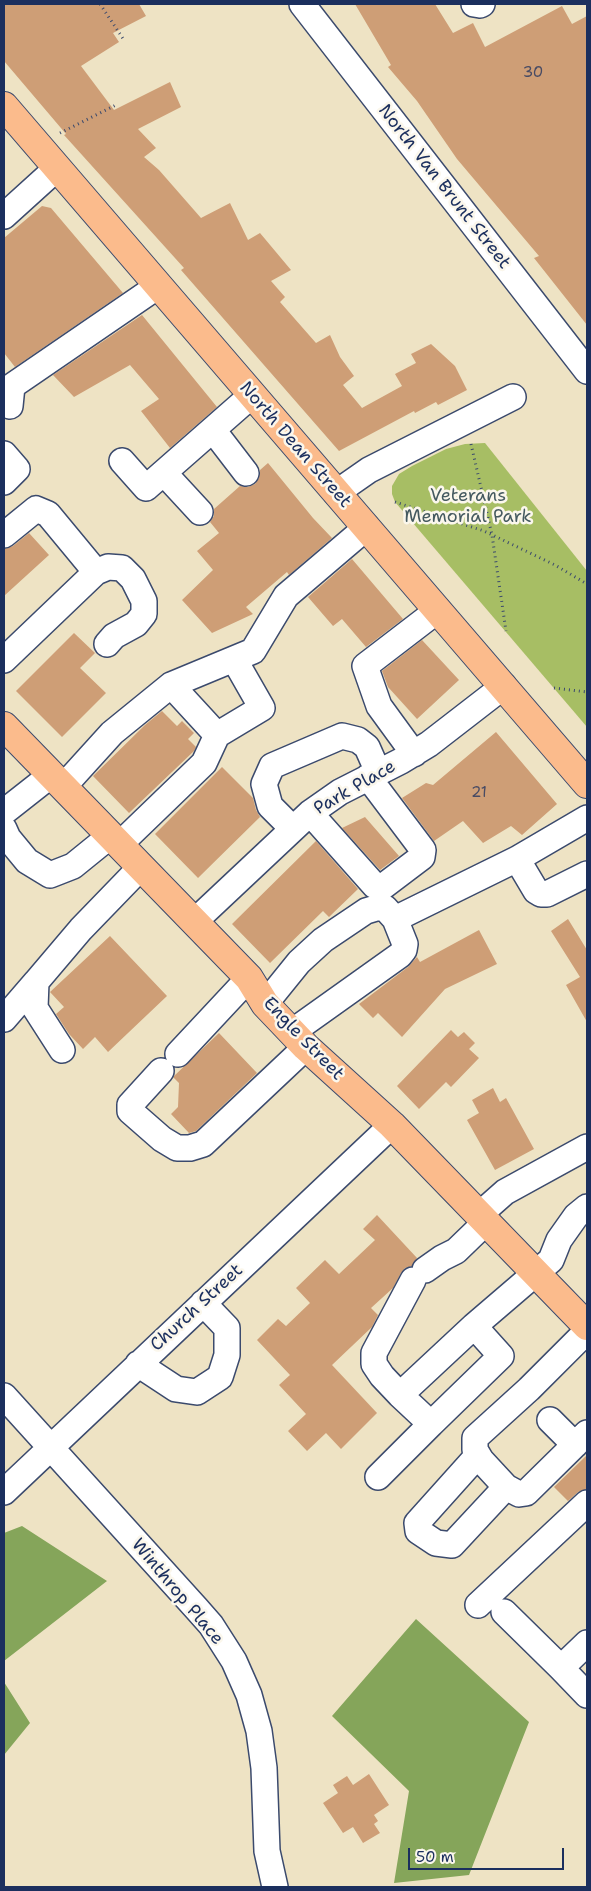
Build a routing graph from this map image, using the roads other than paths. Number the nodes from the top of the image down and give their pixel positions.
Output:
1 (302, 4) edge
2 (474, 4) edge
3 (482, 4) edge
4 (4, 106) edge
5 (57, 168) junction
6 (4, 216) edge
7 (158, 286) junction
8 (579, 343) edge
9 (587, 370) edge
10 (252, 395) junction
11 (513, 397) dead end
12 (10, 406) dead end
13 (213, 430) junction
14 (4, 454) edge
15 (122, 461) dead end
16 (246, 472) dead end
17 (164, 473) junction
18 (4, 482) edge
19 (336, 493) junction
20 (200, 512) dead end
21 (367, 527) junction
22 (4, 534) edge
23 (96, 572) junction
24 (438, 610) junction
25 (108, 644) dead end
26 (243, 655) junction
27 (4, 660) edge
28 (171, 686) junction
29 (504, 686) junction
30 (4, 726) edge
31 (217, 735) junction
32 (414, 754) junction
33 (373, 775) junction
34 (57, 781) junction
35 (587, 784) edge
36 (4, 812) edge
37 (587, 818) edge
38 (301, 821) junction
39 (4, 829) edge
40 (115, 840) junction
41 (516, 859) junction
42 (141, 867) junction
43 (587, 874) edge
44 (396, 919) junction
45 (194, 922) junction
46 (249, 978) junction
47 (36, 982) junction
48 (265, 1004) junction
49 (4, 1019) edge
50 (299, 1039) junction
51 (62, 1050) dead end
52 (392, 1125) junction
53 (587, 1147) edge
54 (587, 1207) edge
55 (483, 1218) junction
56 (536, 1273) junction
57 (203, 1303) junction
58 (474, 1326) junction
59 (587, 1326) edge
60 (587, 1331) edge
61 (138, 1364) junction
62 (525, 1392) junction
63 (400, 1395) junction
64 (4, 1396) edge
65 (431, 1424) junction
66 (581, 1439) edge
67 (50, 1448) junction
68 (478, 1455) junction
69 (378, 1476) dead end
70 (506, 1487) junction
71 (4, 1492) edge
72 (587, 1503) edge
73 (478, 1605) dead end
74 (504, 1612) dead end
75 (587, 1643) edge
76 (561, 1668) junction
77 (587, 1695) edge
78 (275, 1887) edge

1 - 8 street, North Van Brunt Street
2 - 3 street
4 - 5 main road, North Dean Street
5 - 6 street
5 - 7 main road, North Dean Street
7 - 10 main road, North Dean Street
7 - 12 street
8 - 9 street, North Van Brunt Street
10 - 13 street
10 - 19 main road, North Dean Street
11 - 19 street
13 - 16 street
13 - 17 street
14 - 18 street
15 - 17 street
17 - 20 street
19 - 21 main road, North Dean Street
21 - 24 main road, North Dean Street
21 - 26 street
22 - 23 street
23 - 25 street
23 - 27 street
24 - 29 main road, North Dean Street
24 - 32 street
26 - 28 street
26 - 31 street
28 - 31 street
28 - 34 street
29 - 32 street, Park Place
29 - 35 main road, North Dean Street
30 - 34 main road, Engle Street
31 - 40 street
32 - 33 street, Park Place
33 - 38 street, Park Place
33 - 38 street
33 - 38 street
34 - 36 street
34 - 40 main road, Engle Street
37 - 41 street
38 - 45 street, Park Place
39 - 40 street
40 - 42 main road, Engle Street
41 - 43 street
41 - 44 street
42 - 45 main road, Engle Street
42 - 47 street
44 - 48 street
44 - 50 street
45 - 46 main road, Engle Street
46 - 48 main road, Engle Street
46 - 50 street
47 - 49 street
47 - 51 street
48 - 50 main road, Engle Street
50 - 52 main road, Engle Street
52 - 55 main road, Engle Street
52 - 57 street, Church Street
53 - 55 street
54 - 56 street
55 - 56 main road, Engle Street
55 - 63 street
56 - 58 street
56 - 59 main road, Engle Street
57 - 61 street, Church Street
57 - 61 street
58 - 63 street
58 - 65 street
60 - 62 street
61 - 67 street, Church Street
62 - 66 street
62 - 68 street
63 - 65 street
64 - 67 street, Winthrop Place
65 - 69 street
66 - 70 street
67 - 71 street, Church Street
67 - 78 street, Winthrop Place
68 - 70 street
68 - 70 street
72 - 73 street
74 - 76 street
75 - 76 street
76 - 77 street

